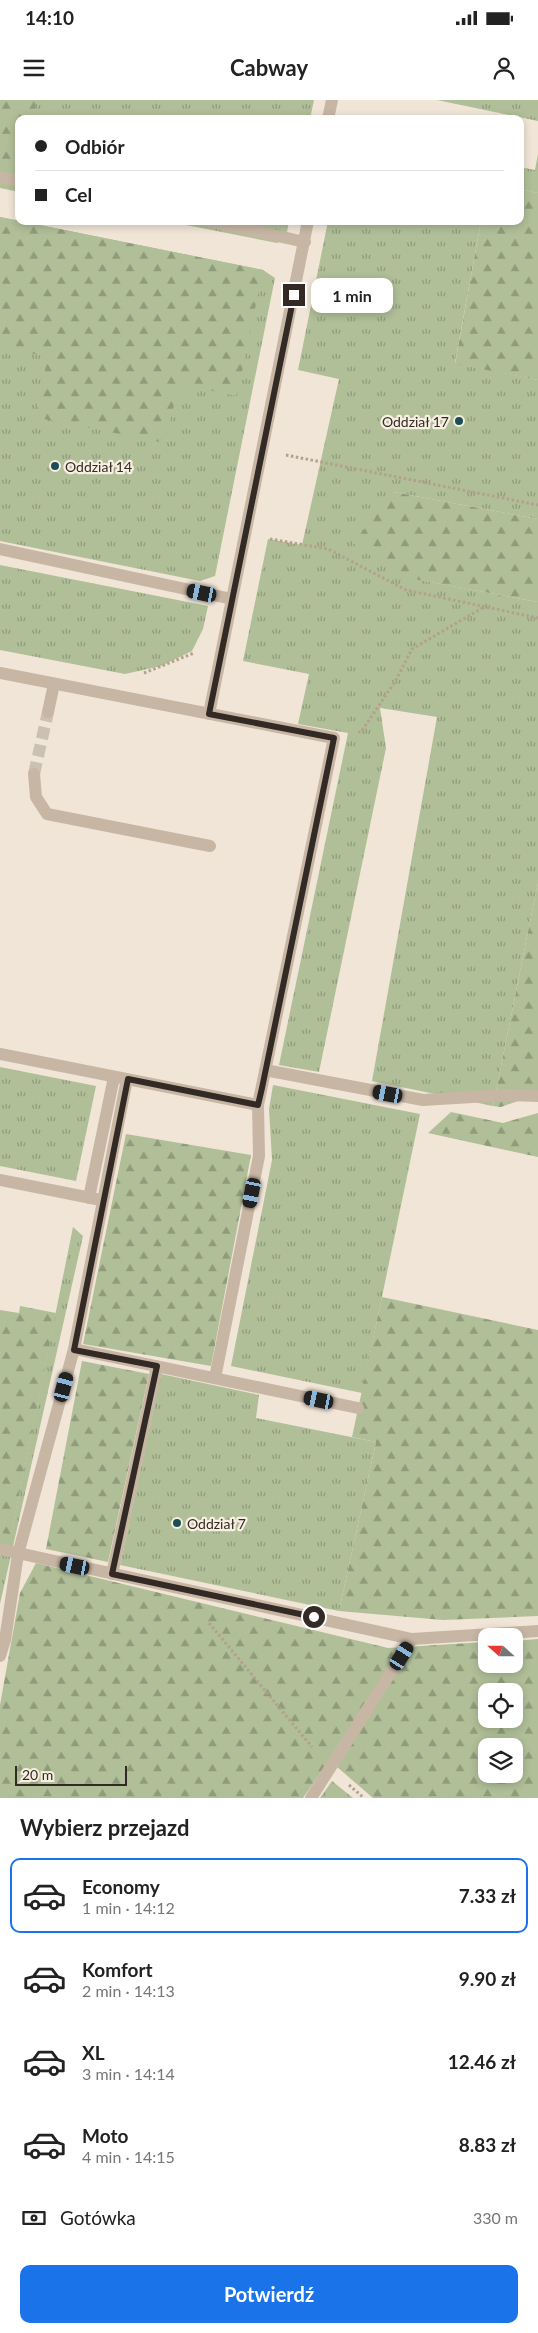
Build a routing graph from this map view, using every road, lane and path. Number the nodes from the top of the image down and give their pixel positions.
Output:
1 (332, 100) edge
2 (329, 115) edge
3 (0, 177) edge
4 (15, 180) edge
5 (226, 225) edge
6 (307, 225) edge
7 (305, 242) junction
8 (262, 450) junction
9 (538, 505) edge
10 (245, 535) junction
11 (0, 550) edge
12 (232, 600) junction
13 (484, 606) junction
14 (538, 618) edge
15 (199, 650) dead end
16 (0, 673) edge
17 (139, 675) dead end
18 (54, 684) junction
19 (48, 712) tunnel mouth
20 (209, 714) junction
21 (310, 734) junction
22 (34, 774) tunnel mouth
23 (210, 846) dead end
24 (0, 1054) edge
25 (265, 1070) junction
26 (114, 1077) junction
27 (128, 1079) junction
28 (538, 1096) edge
29 (258, 1105) junction
30 (0, 1180) edge
31 (89, 1198) junction
32 (104, 1201) junction
33 (74, 1350) junction
34 (157, 1366) junction
35 (215, 1378) junction
36 (358, 1408) dead end
37 (0, 1549) edge
38 (18, 1554) junction
39 (112, 1574) junction
40 (181, 1588) junction
41 (538, 1631) edge
42 (412, 1639) junction
43 (0, 1656) edge
44 (330, 1770) junction
45 (311, 1798) edge
46 (364, 1798) edge

1 - 2 street
3 - 4 street
5 - 7 street
6 - 7 street
7 - 8 street
8 - 9 path
8 - 10 street
10 - 12 street
10 - 13 path
11 - 12 street
12 - 20 street
13 - 14 path
13 - 21 path
15 - 17 path
16 - 18 street
18 - 19 street
18 - 20 street
20 - 21 street
21 - 25 street
22 - 23 street
24 - 26 street
25 - 28 street
25 - 29 street
26 - 27 street
26 - 31 street
27 - 29 street
27 - 32 street
29 - 35 street
30 - 31 street
31 - 32 street
32 - 33 street
33 - 34 street
33 - 38 street
34 - 35 street
34 - 39 street
35 - 36 street
37 - 38 street
38 - 39 street
38 - 43 street
39 - 40 street
40 - 42 street
40 - 44 path
41 - 42 street
42 - 44 street
44 - 45 street
44 - 46 path

